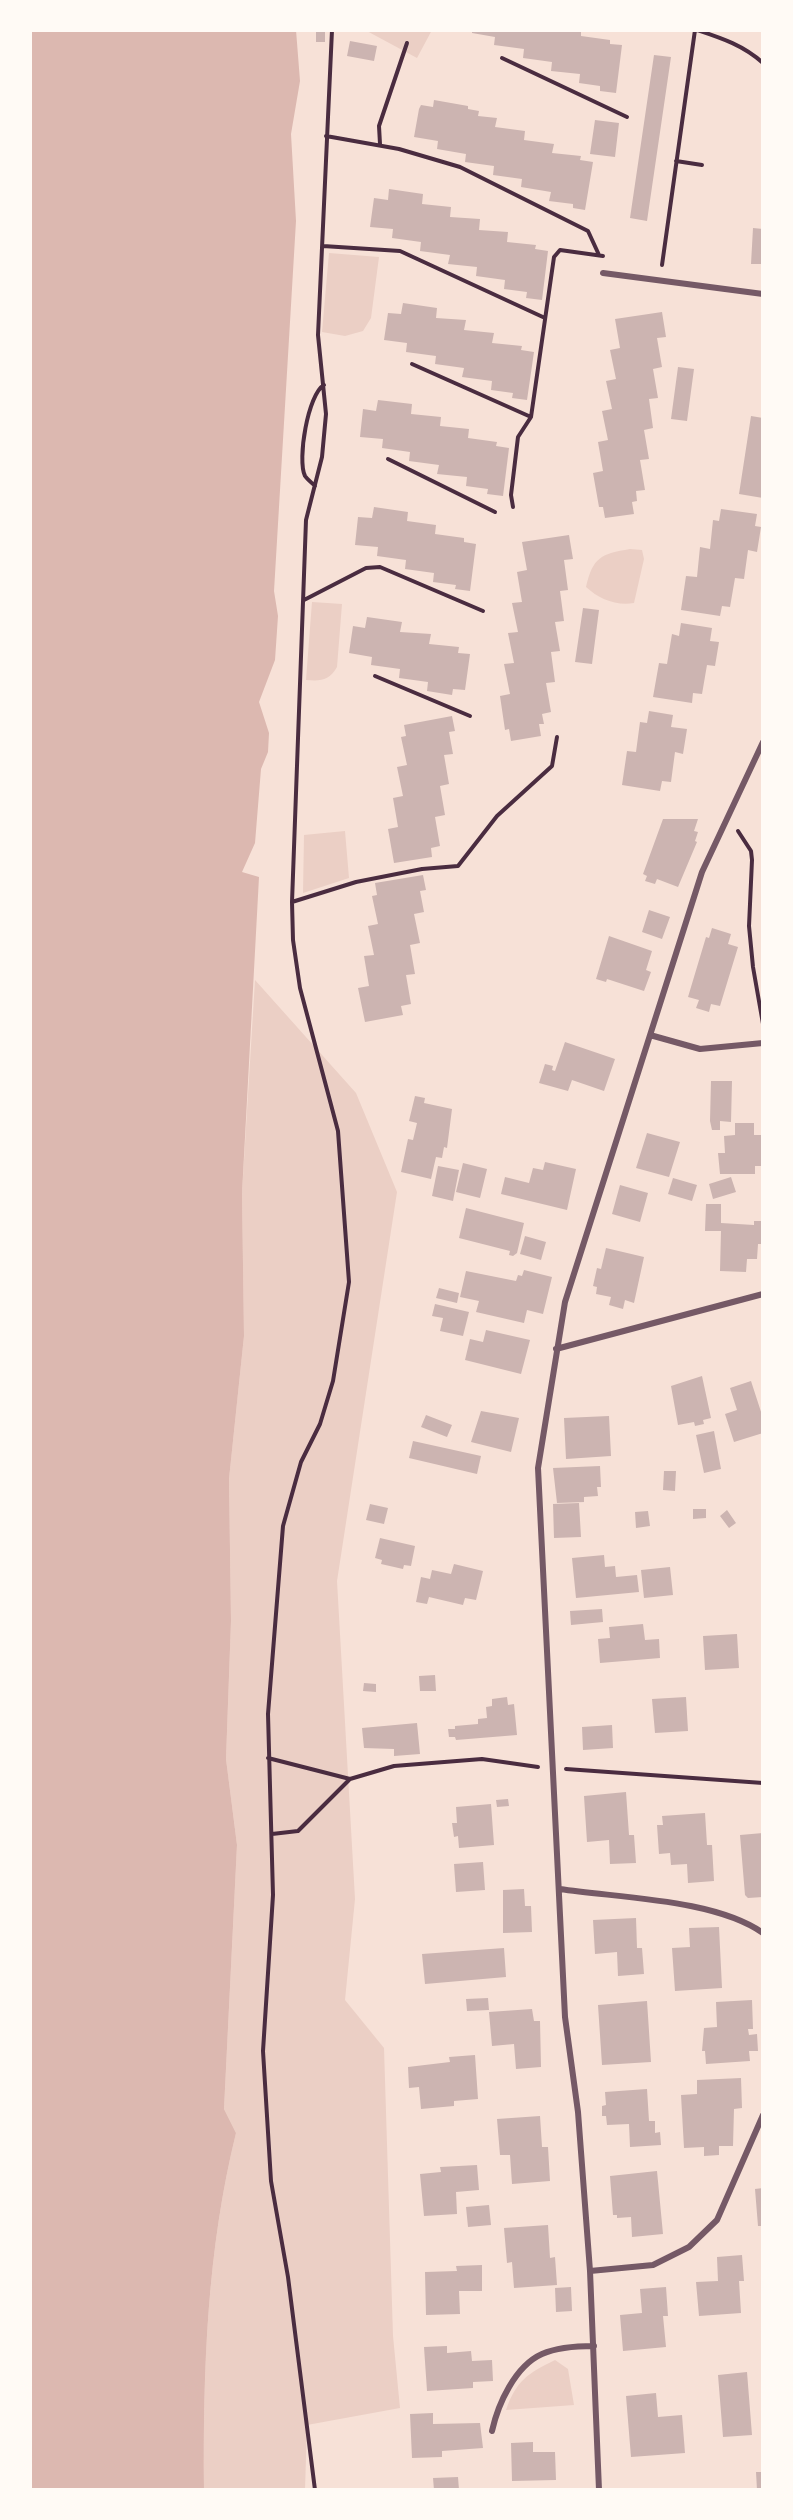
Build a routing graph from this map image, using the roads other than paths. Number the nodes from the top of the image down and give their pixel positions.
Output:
1 (603, 273) dead end
2 (763, 294) edge
3 (763, 742) edge
4 (650, 1035) junction
5 (763, 1043) edge
6 (763, 1294) edge
7 (556, 1349) junction
8 (560, 1889) junction
9 (763, 1933) edge
10 (763, 2115) edge
11 (590, 2271) junction
12 (594, 2346) junction
13 (492, 2431) dead end
14 (599, 2490) edge

1 - 2 street
3 - 4 street
4 - 5 street
4 - 7 street
6 - 7 street
7 - 8 street
8 - 9 street
8 - 11 street
10 - 11 street
11 - 12 street
12 - 13 street
12 - 14 street

